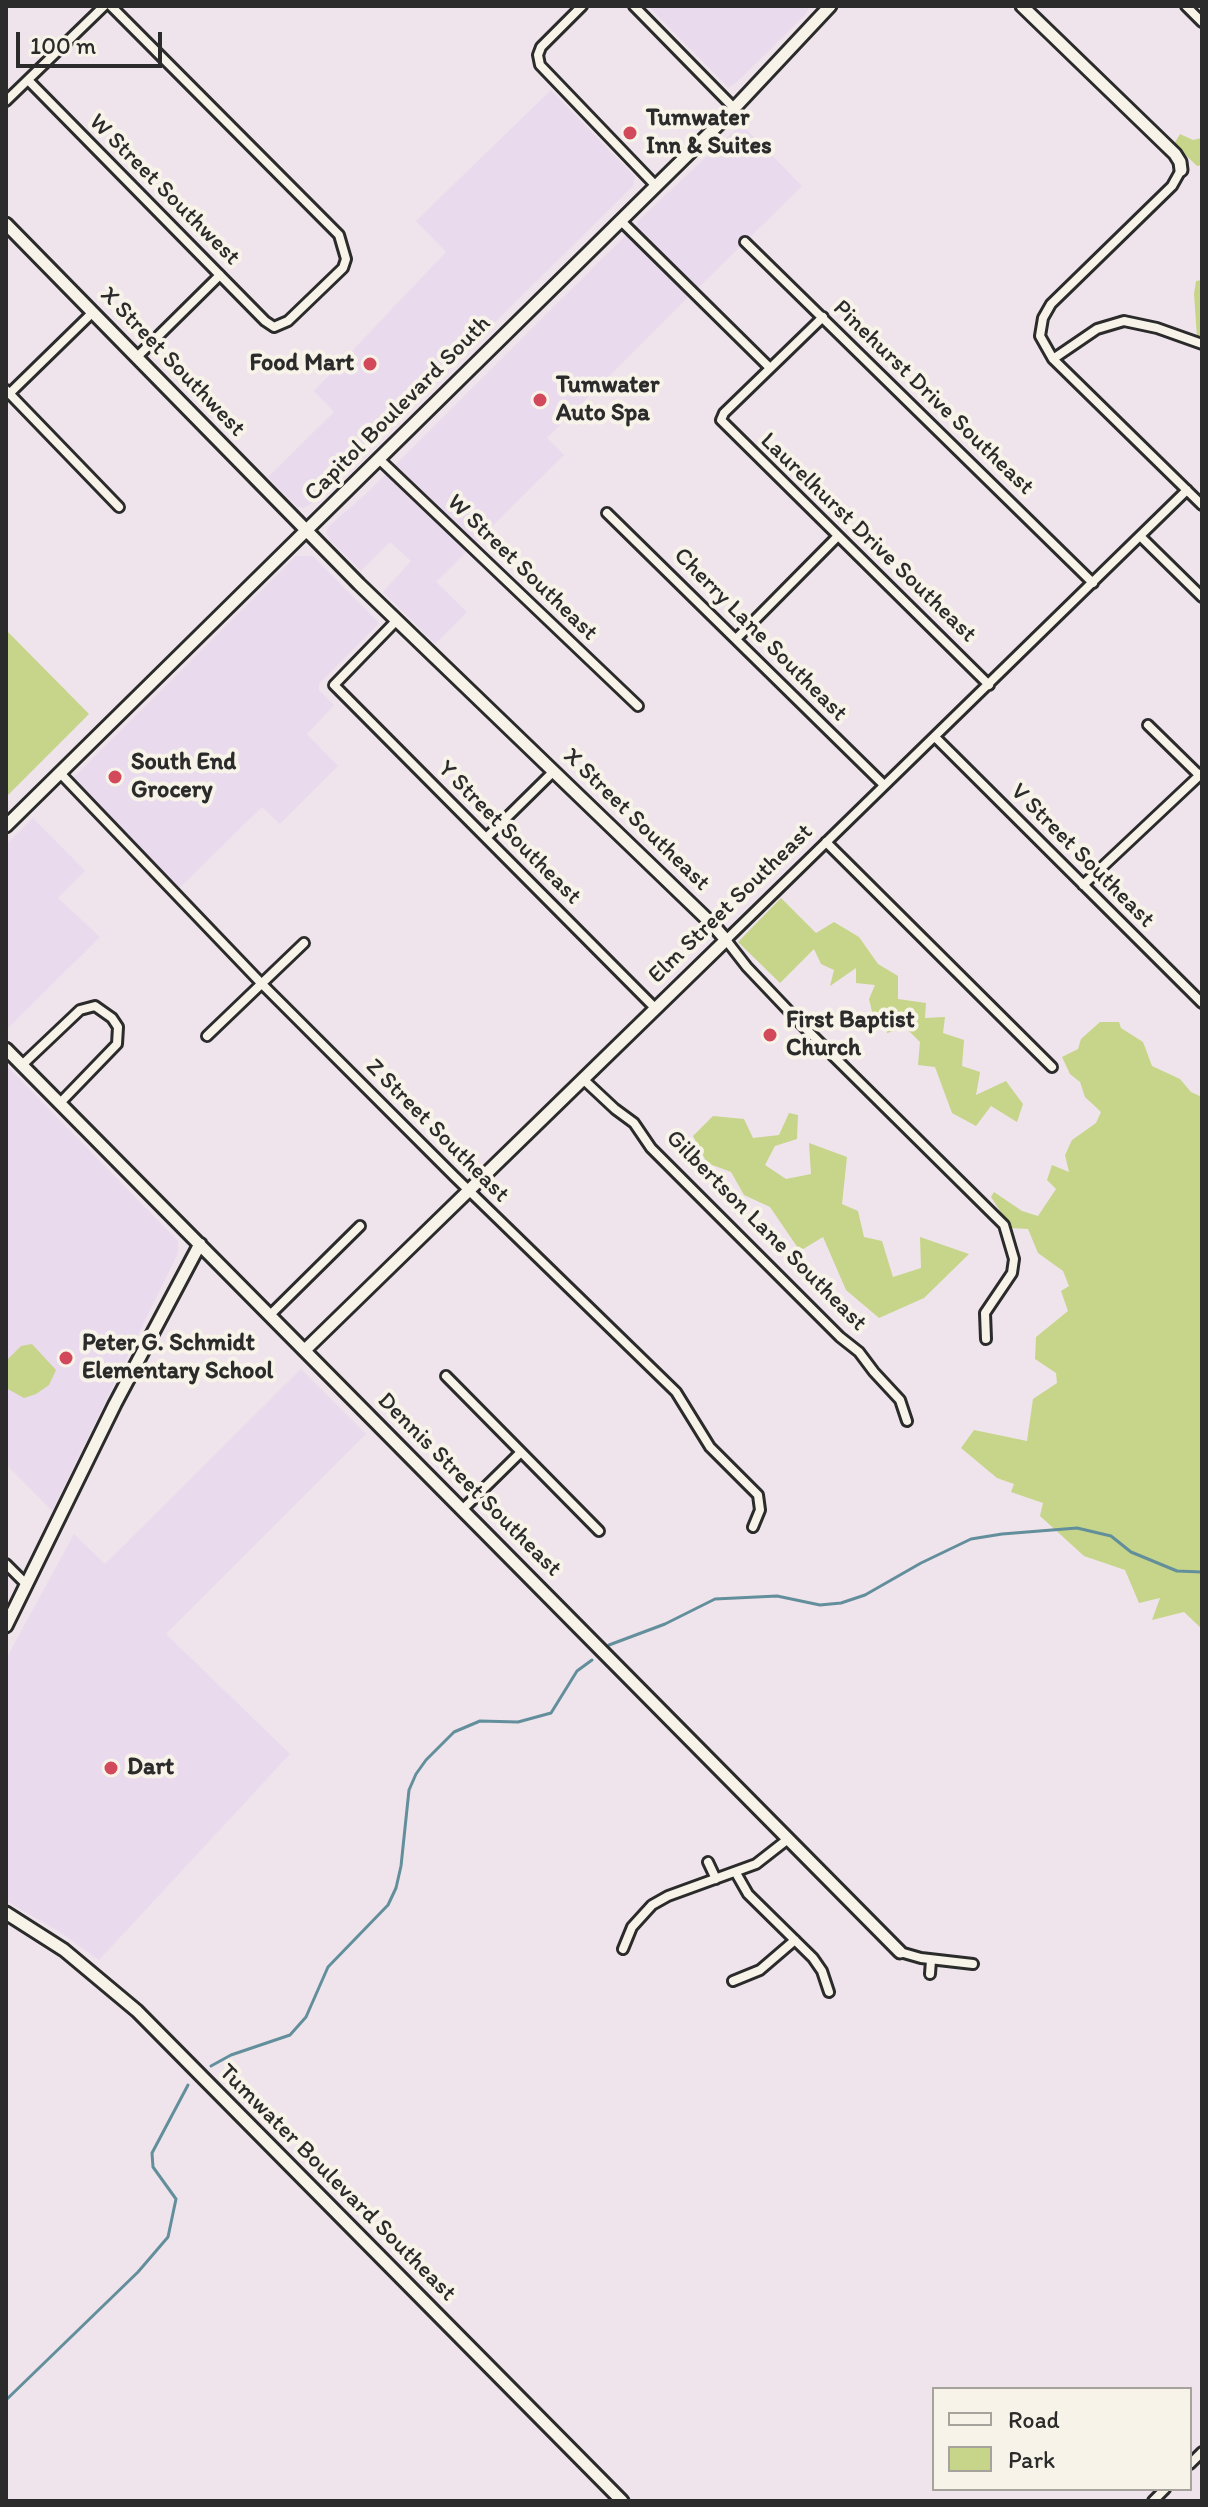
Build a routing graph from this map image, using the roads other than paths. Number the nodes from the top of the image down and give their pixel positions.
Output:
1 (104, 6) edge
2 (111, 6) edge
3 (582, 6) edge
4 (634, 6) edge
5 (1022, 6) edge
6 (1186, 6) edge
7 (823, 11) edge
8 (1202, 22) edge
9 (28, 80) junction
10 (6, 101) edge
11 (735, 109) junction
12 (1181, 170) joint
13 (656, 186) junction
14 (621, 221) junction
15 (6, 224) edge
16 (745, 242) dead end
17 (220, 275) junction
18 (92, 313) junction
19 (823, 317) junction
20 (1202, 344) edge
21 (137, 357) junction
22 (1053, 359) junction
23 (770, 368) junction
24 (8, 392) edge
25 (379, 459) junction
26 (1187, 490) junction
27 (1202, 505) edge
28 (119, 507) dead end
29 (607, 513) dead end
30 (306, 531) junction
31 (838, 536) junction
32 (1140, 536) junction
33 (1093, 583) junction
34 (1202, 597) edge
35 (397, 620) junction
36 (736, 639) junction
37 (989, 685) junction
38 (638, 706) dead end
39 (1148, 725) dead end
40 (935, 737) junction
41 (554, 771) junction
42 (60, 773) junction
43 (1201, 774) edge
44 (884, 785) junction
45 (6, 826) edge
46 (486, 838) junction
47 (826, 842) junction
48 (1083, 885) junction
49 (726, 940) junction
50 (304, 943) dead end
51 (261, 983) junction
52 (1202, 1003) edge
53 (656, 1009) junction
54 (207, 1036) dead end
55 (6, 1049) edge
56 (22, 1065) junction
57 (1052, 1067) dead end
58 (584, 1080) junction
59 (60, 1103) junction
60 (468, 1191) junction
61 (360, 1226) dead end
62 (200, 1244) junction
63 (270, 1315) junction
64 (986, 1339) dead end
65 (305, 1350) junction
66 (446, 1376) dead end
67 (907, 1421) dead end
68 (521, 1452) junction
69 (463, 1509) junction
70 (753, 1527) dead end
71 (599, 1531) dead end
72 (6, 1564) edge
73 (26, 1584) junction
74 (6, 1626) edge
75 (788, 1839) junction
76 (708, 1862) dead end
77 (736, 1873) junction
78 (716, 1879) junction
79 (6, 1913) edge
80 (795, 1940) junction
81 (623, 1949) dead end
82 (900, 1952) joint
83 (931, 1960) junction
84 (973, 1964) dead end
85 (930, 1974) dead end
86 (733, 1981) dead end
87 (829, 1992) dead end
88 (622, 2501) edge

1 - 9 street
2 - 17 street, W Street Southwest
3 - 13 street
4 - 11 street
5 - 12 street
6 - 8 street
7 - 11 street, Capitol Boulevard South
9 - 10 street
9 - 17 street, W Street Southwest
11 - 13 street, Capitol Boulevard South
12 - 22 street
13 - 14 street, Capitol Boulevard South
14 - 23 street
14 - 25 street, Capitol Boulevard South
15 - 18 street, X Street Southwest
16 - 19 street, Pinehurst Drive Southeast
17 - 21 street
18 - 21 street, X Street Southwest
18 - 24 street
19 - 23 street
19 - 33 street, Pinehurst Drive Southeast
20 - 22 street
21 - 30 street, X Street Southwest
22 - 26 street
23 - 31 street, Laurelhurst Drive Southeast
24 - 28 street
25 - 30 street, Capitol Boulevard South
25 - 38 street, W Street Southeast
26 - 27 street
26 - 32 street, Elm Street Southeast
29 - 36 street, Cherry Lane Southeast
30 - 35 street, X Street Southeast
30 - 42 street, Capitol Boulevard South
31 - 36 street
31 - 37 street, Laurelhurst Drive Southeast
32 - 33 street, Elm Street Southeast
32 - 34 street
33 - 37 street, Elm Street Southeast
35 - 41 street, X Street Southeast
35 - 46 street, Y Street Southeast
36 - 44 street, Cherry Lane Southeast
37 - 40 street, Elm Street Southeast
39 - 43 street
40 - 44 street, Elm Street Southeast
40 - 48 street, V Street Southeast
41 - 46 street
41 - 49 street, X Street Southeast
42 - 45 street, Capitol Boulevard South
42 - 51 street, Z Street Southeast
43 - 48 street
44 - 47 street, Elm Street Southeast
46 - 53 street, Y Street Southeast
47 - 49 street, Elm Street Southeast
47 - 57 street
48 - 52 street, V Street Southeast
49 - 53 street, Elm Street Southeast
49 - 64 street, X Street Southeast
50 - 51 street
51 - 54 street
51 - 60 street, Z Street Southeast
53 - 58 street, Elm Street Southeast
55 - 56 street, Dennis Street Southeast
56 - 59 street, Dennis Street Southeast
56 - 59 street
58 - 60 street, Elm Street Southeast
58 - 67 street, Gilbertson Lane Southeast
59 - 62 street, Dennis Street Southeast
60 - 65 street, Elm Street Southeast
60 - 70 street, Z Street Southeast
61 - 63 street
62 - 63 street, Dennis Street Southeast
62 - 73 street
63 - 65 street, Dennis Street Southeast
65 - 69 street, Dennis Street Southeast
66 - 68 street
68 - 69 street
68 - 71 street
69 - 75 street, Dennis Street Southeast
72 - 73 street
73 - 74 street
75 - 77 street
75 - 82 street, Dennis Street Southeast
76 - 78 street
77 - 78 street
77 - 80 street
78 - 81 street
79 - 88 street, Tumwater Boulevard Southeast
80 - 86 street
80 - 87 street
82 - 83 street
83 - 84 street
83 - 85 street

